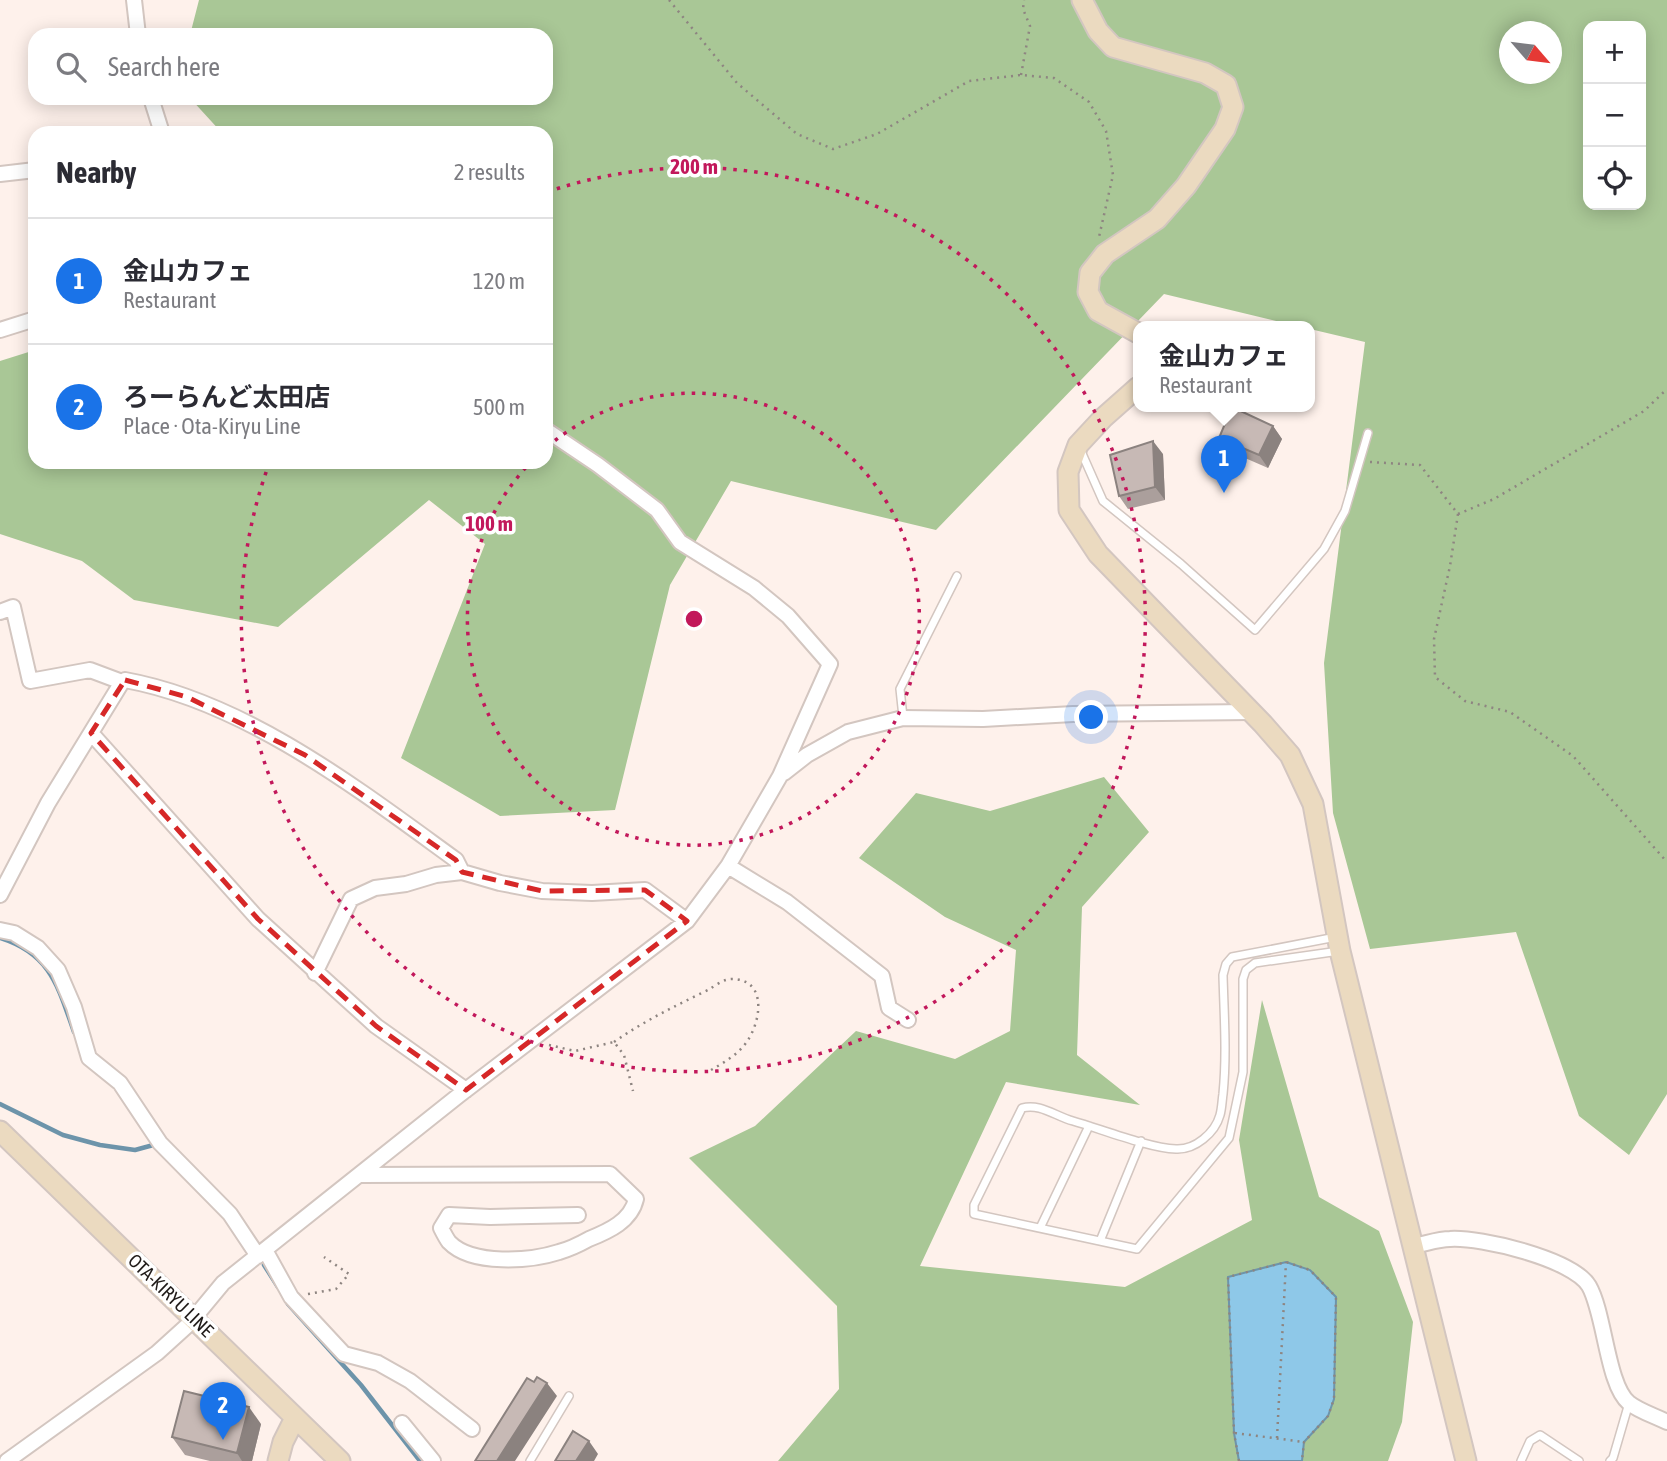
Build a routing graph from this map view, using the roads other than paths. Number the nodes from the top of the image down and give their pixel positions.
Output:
1 (134, 0) edge
2 (1082, 0) edge
3 (137, 28) edge
4 (153, 105) edge
5 (160, 126) edge
6 (28, 171) edge
7 (0, 174) edge
8 (28, 321) edge
9 (0, 330) edge
10 (1133, 330) edge
11 (1133, 392) edge
12 (1368, 433) dead end
13 (553, 435) edge
14 (1078, 445) junction
15 (957, 576) dead end
16 (0, 612) edge
17 (122, 682) junction
18 (1251, 712) junction
19 (903, 718) junction
20 (91, 733) junction
21 (780, 776) junction
22 (728, 866) junction
23 (462, 872) junction
24 (0, 895) edge
25 (687, 921) junction
26 (0, 930) edge
27 (1339, 944) junction
28 (315, 973) junction
29 (908, 1020) dead end
30 (466, 1090) junction
31 (1089, 1126) junction
32 (0, 1131) edge
33 (1141, 1141) junction
34 (360, 1175) junction
35 (578, 1215) dead end
36 (1040, 1228) junction
37 (1100, 1241) junction
38 (1413, 1246) junction
39 (262, 1253) junction
40 (194, 1318) junction
41 (569, 1396) dead end
42 (1629, 1403) junction
43 (295, 1418) junction
44 (1667, 1422) edge
45 (402, 1423) dead end
46 (471, 1429) dead end
47 (7, 1461) edge
48 (278, 1461) edge
49 (340, 1461) edge
50 (433, 1461) edge
51 (530, 1461) edge
52 (1466, 1461) edge
53 (1521, 1461) edge
54 (1579, 1461) edge
55 (1610, 1461) edge

1 - 3 street
2 - 10 street
4 - 5 street
6 - 7 street
8 - 9 street
11 - 14 street
12 - 14 lane
13 - 21 street
14 - 18 street
15 - 19 lane
16 - 17 street
17 - 20 street
17 - 23 street
18 - 19 street
18 - 27 street
19 - 21 street
20 - 24 street
20 - 28 street
21 - 22 street
22 - 25 street
22 - 29 street
23 - 25 street
23 - 28 street
25 - 30 street
26 - 39 street
27 - 33 lane
27 - 37 lane
27 - 38 street
28 - 30 street
30 - 34 street
31 - 33 lane
31 - 36 lane
31 - 36 lane
32 - 40 street, OTA-KIRYU LINE
33 - 37 lane
34 - 35 street
34 - 39 street
36 - 37 lane
38 - 42 street
38 - 52 street
39 - 40 street
39 - 46 street
40 - 43 street, OTA-KIRYU LINE
40 - 47 street
41 - 51 lane
42 - 44 street
42 - 55 lane
43 - 48 street
43 - 49 street, OTA-KIRYU LINE
45 - 50 street
53 - 54 lane

